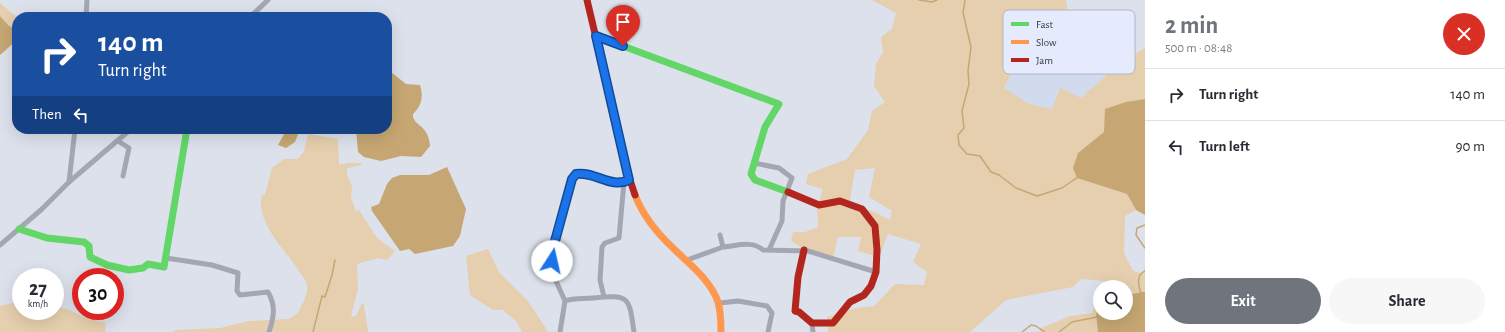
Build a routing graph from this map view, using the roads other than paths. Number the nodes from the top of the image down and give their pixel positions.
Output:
1 (87, 0) edge
2 (268, 0) edge
3 (587, 0) edge
4 (86, 12) edge
5 (255, 12) edge
6 (596, 36) junction
7 (74, 134) edge
8 (126, 134) edge
9 (186, 134) edge
10 (118, 141) junction
11 (754, 163) junction
12 (124, 176) dead end
13 (627, 181) junction
14 (69, 182) junction
15 (787, 191) junction
16 (19, 229) junction
17 (720, 235) dead end
18 (0, 245) edge
19 (723, 247) junction
20 (769, 250) junction
21 (804, 250) junction
22 (166, 258) junction
23 (687, 260) junction
24 (876, 272) junction
25 (604, 297) junction
26 (565, 301) junction
27 (720, 304) junction
28 (812, 323) junction
29 (269, 332) edge
30 (560, 332) edge
31 (634, 332) edge
32 (721, 332) edge
33 (768, 332) edge
34 (813, 332) edge

1 - 4 street
2 - 5 street
3 - 6 street
6 - 11 street
6 - 13 street
7 - 14 street
8 - 10 street
9 - 22 street
10 - 12 street
10 - 14 street
11 - 15 street
11 - 15 street
13 - 23 street
13 - 25 street
13 - 26 street
14 - 16 street
15 - 20 street
15 - 24 street
16 - 18 street
16 - 22 street
17 - 19 street
19 - 20 street
19 - 23 street
20 - 21 street
21 - 24 street
21 - 28 street
22 - 29 street
23 - 27 street
24 - 28 street
25 - 26 street
25 - 31 street
26 - 30 street
27 - 32 street
27 - 33 street
28 - 34 street

